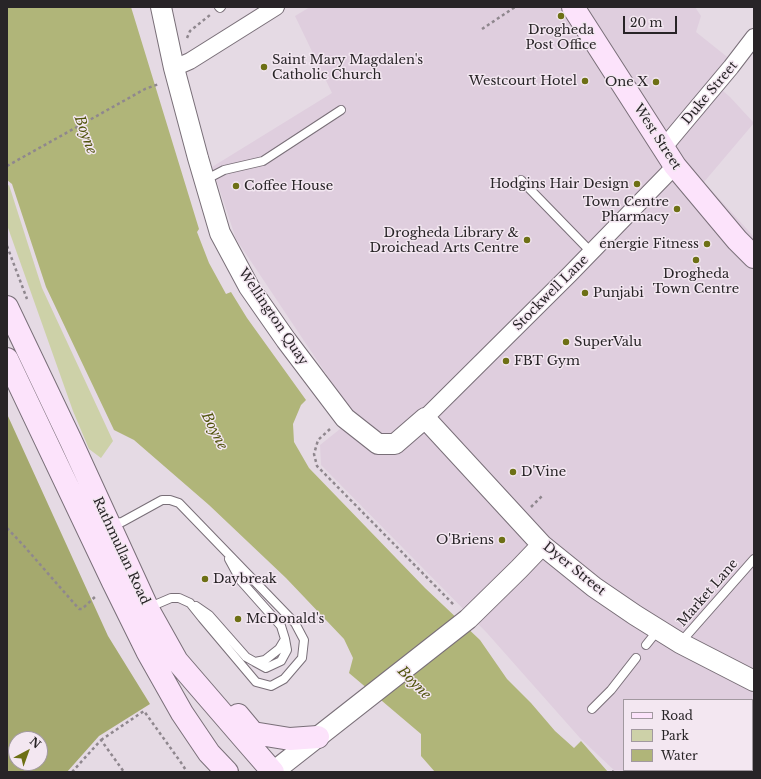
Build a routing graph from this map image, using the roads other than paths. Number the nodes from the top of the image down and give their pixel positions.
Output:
1 (161, 7) edge
2 (276, 7) edge
3 (573, 7) edge
4 (754, 37) edge
5 (174, 68) junction
6 (341, 110) dead end
7 (664, 147) junction
8 (675, 166) junction
9 (521, 180) dead end
10 (204, 181) junction
11 (591, 252) junction
12 (754, 257) edge
13 (7, 307) edge
14 (7, 359) edge
15 (425, 418) junction
16 (109, 524) junction
17 (542, 545) junction
18 (224, 550) junction
19 (754, 559) edge
20 (190, 603) junction
21 (149, 611) junction
22 (659, 629) junction
23 (680, 642) junction
24 (646, 645) dead end
25 (636, 658) dead end
26 (177, 661) junction
27 (754, 681) edge
28 (592, 710) dead end
29 (318, 737) junction
30 (210, 762) edge
31 (227, 772) edge
32 (273, 772) edge

1 - 5 street, Wellington Quay
2 - 5 street
3 - 7 main road, West Street
4 - 7 street, Duke Street
5 - 10 street, Wellington Quay
6 - 10 lane
7 - 8 main road, West Street
8 - 11 street, Stockwell Lane
8 - 12 main road, West Street
9 - 11 lane
10 - 15 street, Wellington Quay
11 - 15 street, Stockwell Lane
13 - 16 main road, Rathmullan Road
14 - 30 main road, Rathmullan Road
15 - 17 street, Dyer Street
16 - 18 lane
16 - 21 main road, Rathmullan Road
17 - 22 street, Dyer Street
17 - 29 street
18 - 20 lane
18 - 20 lane
19 - 23 lane, Market Lane
20 - 21 lane
21 - 26 main road, Rathmullan Road
22 - 23 street, Dyer Street
22 - 24 lane
23 - 27 street, Dyer Street
25 - 28 lane
26 - 29 main road
26 - 32 main road, Rathmullan Road
29 - 32 street
30 - 31 main road, Rathmullan Road

